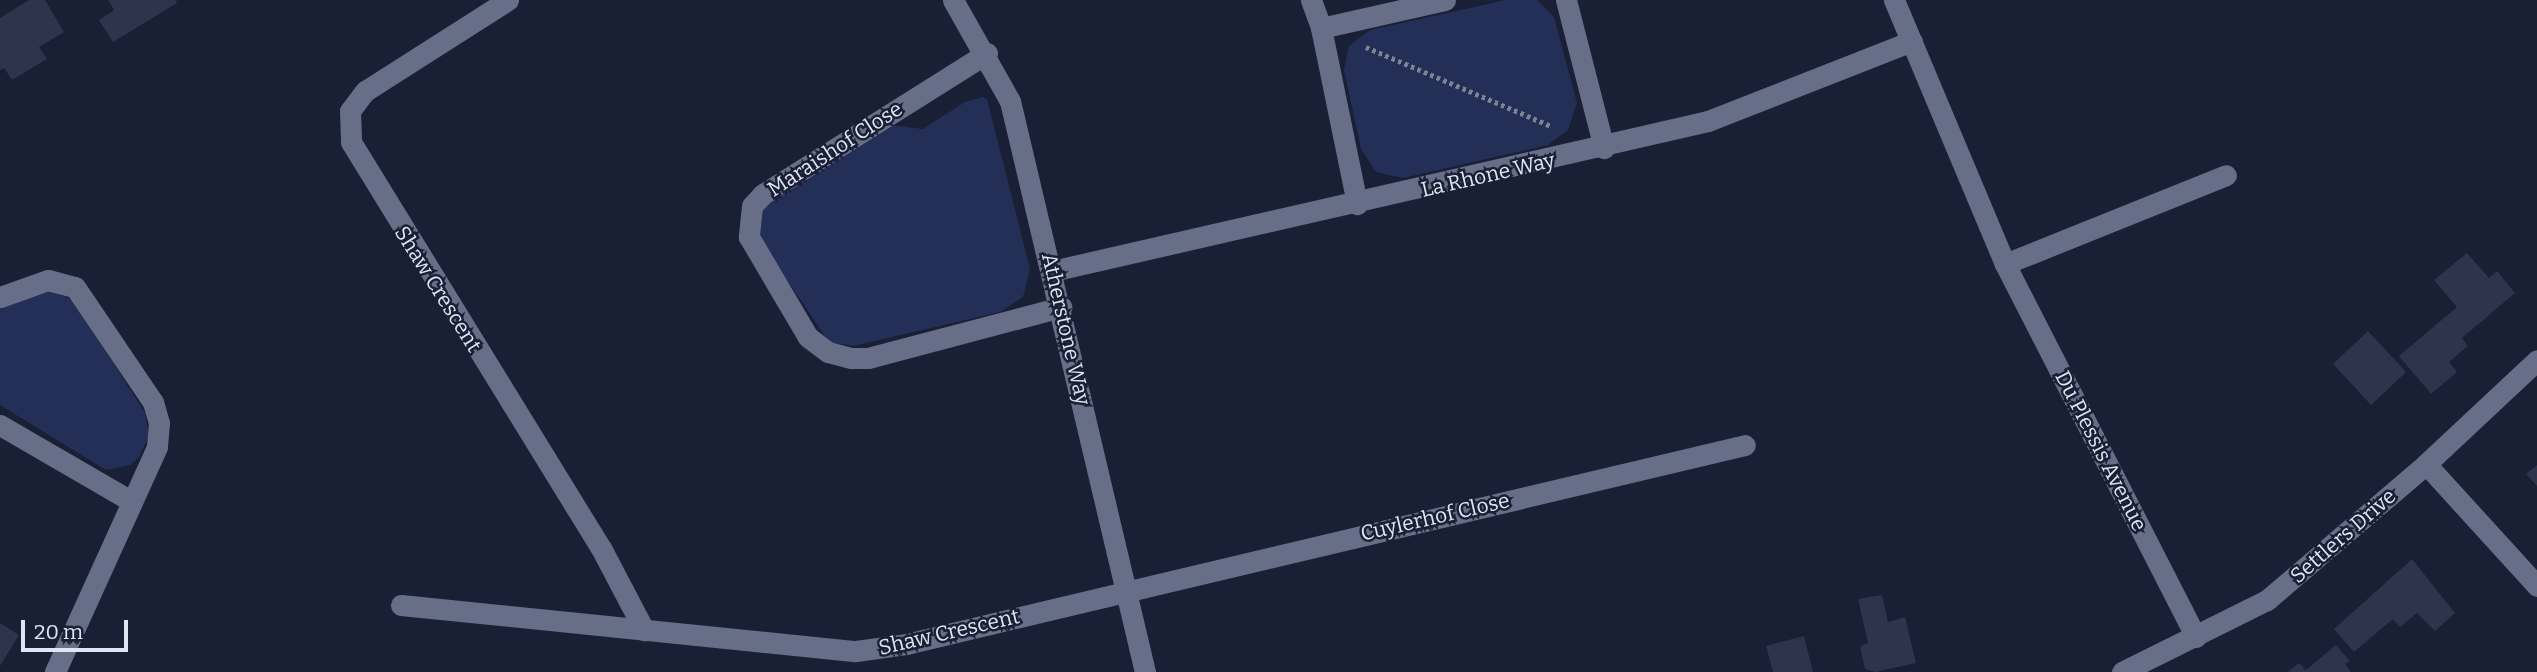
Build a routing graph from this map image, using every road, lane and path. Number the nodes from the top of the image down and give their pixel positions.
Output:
1 (508, 0) edge
2 (953, 0) edge
3 (1311, 0) edge
4 (1445, 0) edge
5 (1566, 0) edge
6 (1894, 0) edge
7 (1321, 28) junction
8 (1912, 41) junction
9 (986, 53) junction
10 (1604, 148) junction
11 (2226, 175) dead end
12 (1357, 204) junction
13 (2005, 264) junction
14 (1052, 271) junction
15 (0, 297) edge
16 (1061, 307) junction
17 (2537, 360) edge
18 (0, 425) edge
19 (1745, 445) dead end
20 (2426, 464) junction
21 (131, 501) junction
22 (2537, 586) edge
23 (1126, 590) junction
24 (401, 604) dead end
25 (644, 630) junction
26 (2196, 637) junction
27 (55, 672) edge
28 (1145, 672) edge
29 (2122, 672) edge

1 - 25 street, Shaw Crescent
2 - 9 street, Atherstone Way
3 - 7 street
4 - 7 street
5 - 10 street
6 - 8 street, Du Plessis Avenue
7 - 10 path
7 - 12 street
8 - 10 street, La Rhone Way
8 - 13 street, Du Plessis Avenue
9 - 14 street, Atherstone Way
9 - 16 street, Maraishof Close
10 - 12 street, La Rhone Way
11 - 13 street
12 - 14 street, La Rhone Way
13 - 26 street, Du Plessis Avenue
14 - 16 street, Atherstone Way
15 - 21 street
16 - 23 street, Atherstone Way
17 - 20 street, Settlers Drive
18 - 21 street
19 - 23 street, Cuylerhof Close
20 - 22 street
20 - 26 street, Settlers Drive
21 - 27 street
23 - 25 street, Shaw Crescent
23 - 28 street, Atherstone Way
24 - 25 street, Shaw Crescent
26 - 29 street, Settlers Drive

